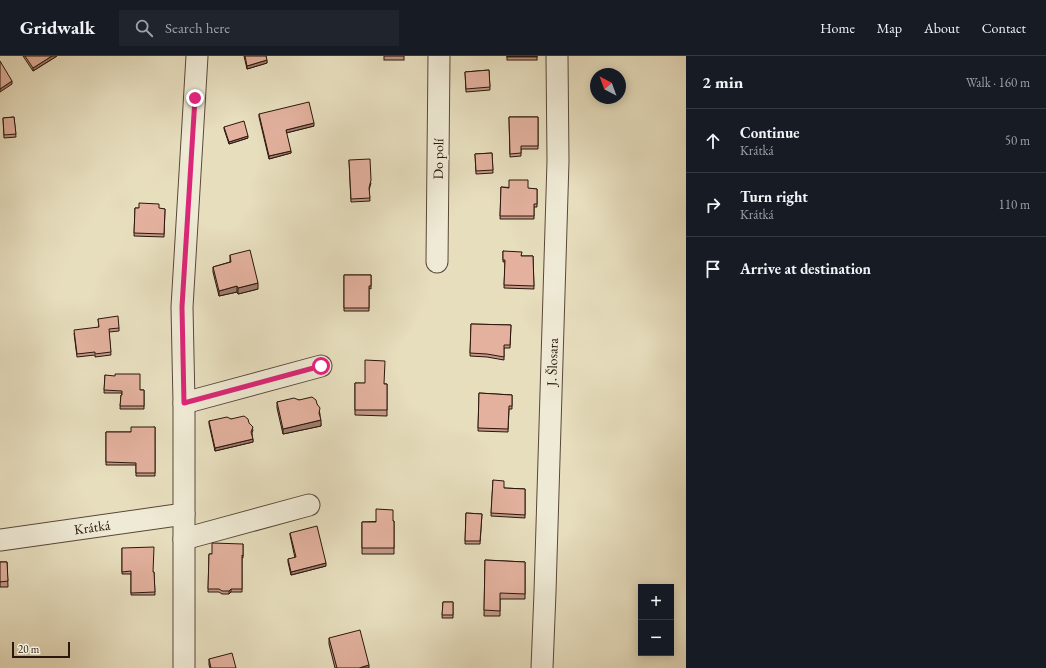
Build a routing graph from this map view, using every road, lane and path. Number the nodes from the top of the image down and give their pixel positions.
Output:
1 (197, 56) edge
2 (439, 56) edge
3 (557, 56) edge
4 (437, 262) dead end
5 (321, 366) dead end
6 (184, 403) junction
7 (309, 505) dead end
8 (184, 514) junction
9 (184, 539) junction
10 (0, 540) edge
11 (184, 668) edge
12 (542, 668) edge

1 - 6 street
2 - 4 street, Do polí
3 - 12 street, J. Šlosara
5 - 6 street
6 - 8 street
7 - 9 street
8 - 9 street
8 - 10 street, Krátká
9 - 11 street

